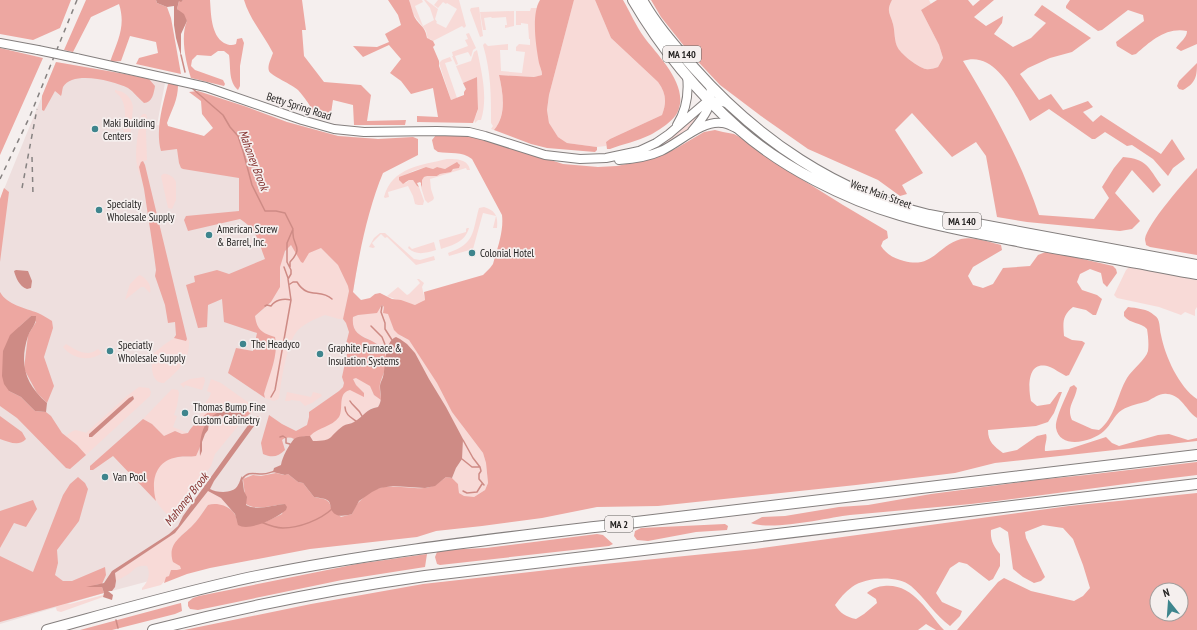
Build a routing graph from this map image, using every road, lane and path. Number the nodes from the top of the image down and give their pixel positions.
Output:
1 (632, 0) edge
2 (642, 0) edge
3 (0, 43) edge
4 (686, 76) junction
5 (710, 85) junction
6 (710, 102) junction
7 (727, 103) junction
8 (741, 131) junction
9 (672, 132) junction
10 (687, 136) junction
11 (594, 159) junction
12 (1197, 265) edge
13 (1197, 274) edge
14 (1197, 449) edge
15 (1197, 455) edge
16 (1092, 468) junction
17 (1197, 484) edge
18 (47, 630) edge
19 (153, 630) edge

1 - 4 highway, West Main Street / MA 140
2 - 5 highway, West Main Street / MA 140
3 - 11 street, Betty Spring Road, bridge
4 - 6 highway, West Main Street / MA 140
4 - 9 street, Betty Spring Road
5 - 6 street, Betty Spring Road
5 - 7 highway, West Main Street / MA 140
6 - 7 street
6 - 8 highway, West Main Street / MA 140
6 - 9 street, Betty Spring Road
6 - 10 street, Betty Spring Road
7 - 12 highway, West Main Street / MA 140
8 - 10 street, Betty Spring Road
8 - 13 highway, West Main Street / MA 140
9 - 11 street, Betty Spring Road
10 - 11 street, Betty Spring Road
14 - 16 highway
15 - 16 highway, MA 2
16 - 18 highway, MA 2
17 - 19 highway

